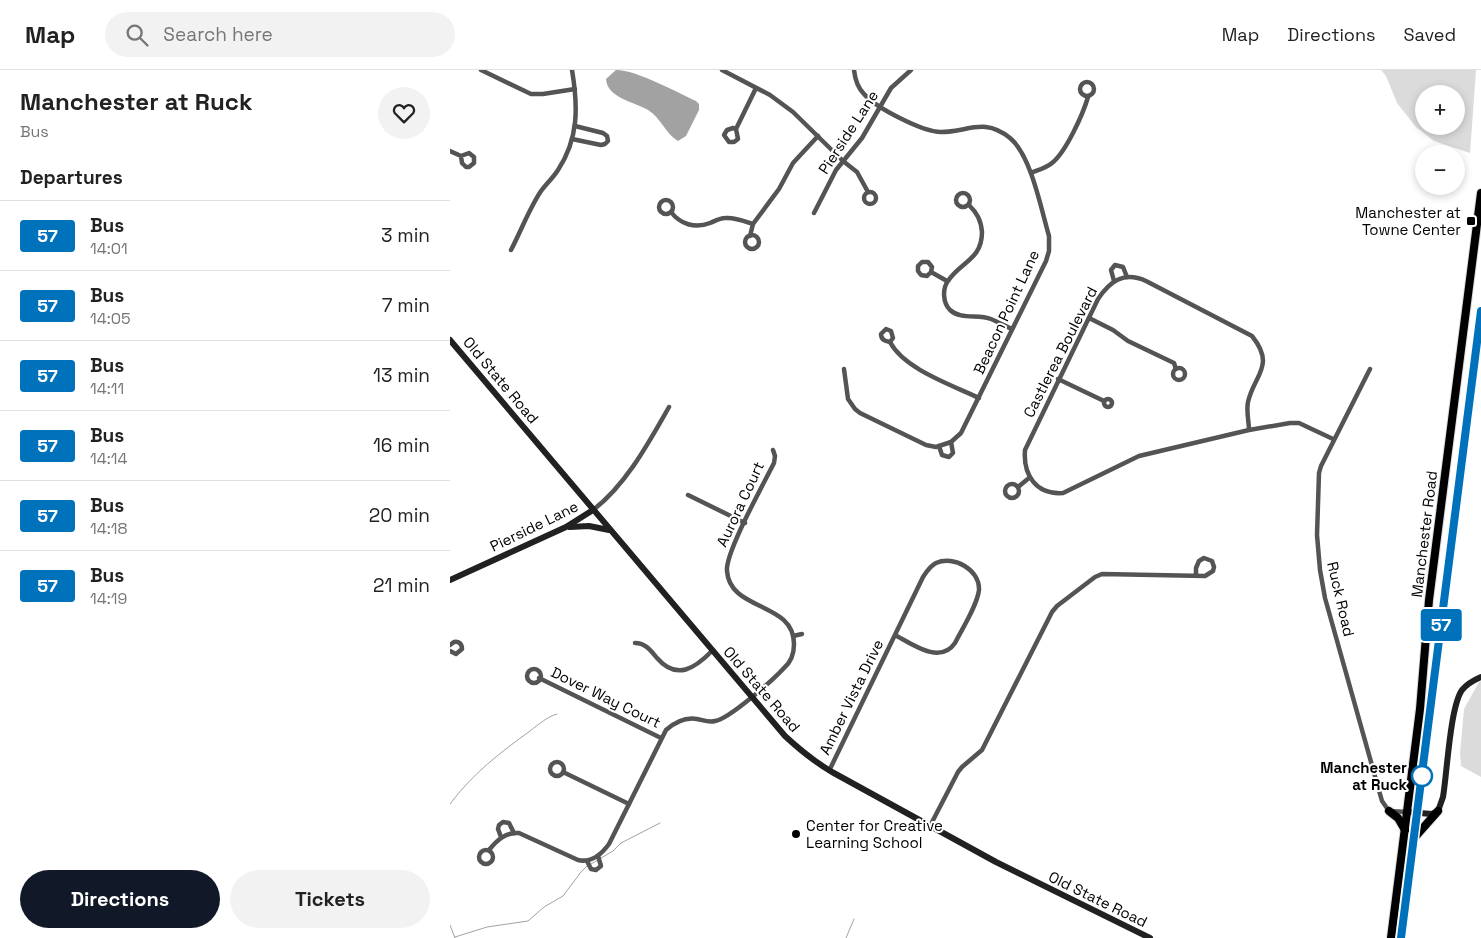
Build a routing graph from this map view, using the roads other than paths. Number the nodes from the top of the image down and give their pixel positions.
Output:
1 (481, 70) edge
2 (572, 70) edge
3 (722, 70) edge
4 (854, 70) edge
5 (911, 70) edge
6 (756, 88) junction
7 (575, 89) junction
8 (1088, 96) dead end
9 (879, 107) junction
10 (575, 126) junction
11 (736, 129) dead end
12 (818, 136) junction
13 (572, 139) junction
14 (450, 151) edge
15 (461, 156) dead end
16 (843, 161) junction
17 (1031, 173) junction
18 (868, 192) dead end
19 (1481, 193) edge
20 (968, 205) dead end
21 (1479, 211) junction
22 (671, 212) dead end
23 (814, 213) dead end
24 (753, 224) junction
25 (1481, 224) edge
26 (750, 236) dead end
27 (1481, 246) edge
28 (511, 250) dead end
29 (1473, 255) junction
30 (931, 272) dead end
31 (1127, 277) junction
32 (947, 281) junction
33 (1114, 282) junction
34 (1481, 311) edge
35 (1089, 318) junction
36 (1012, 330) junction
37 (450, 340) edge
38 (890, 342) dead end
39 (844, 369) dead end
40 (1176, 369) dead end
41 (1370, 370) dead end
42 (1058, 379) junction
43 (979, 398) junction
44 (1104, 401) dead end
45 (669, 407) dead end
46 (1249, 430) junction
47 (1333, 439) junction
48 (951, 442) junction
49 (939, 446) junction
50 (773, 450) dead end
51 (1029, 478) junction
52 (1018, 487) dead end
53 (688, 495) dead end
54 (593, 510) junction
55 (745, 522) junction
56 (566, 527) junction
57 (610, 530) junction
58 (1196, 575) junction
59 (450, 580) edge
60 (802, 634) dead end
61 (895, 635) junction
62 (793, 636) junction
63 (636, 643) dead end
64 (450, 645) edge
65 (450, 651) edge
66 (712, 652) junction
67 (1481, 677) edge
68 (540, 678) dead end
69 (751, 697) junction
70 (661, 738) junction
71 (829, 771) junction
72 (563, 772) dead end
73 (629, 804) junction
74 (1438, 810) junction
75 (1389, 811) junction
76 (1407, 812) junction
77 (1417, 813) junction
78 (930, 826) junction
79 (1404, 830) junction
80 (514, 833) junction
81 (501, 837) junction
82 (1413, 839) junction
83 (489, 850) dead end
84 (598, 856) junction
85 (587, 861) junction
86 (1150, 938) edge
87 (1391, 938) edge
88 (1401, 938) edge

1 - 7 street
2 - 7 street
3 - 6 street
4 - 9 street, Beacon Point Lane
5 - 9 street, Pierside Lane
6 - 11 street
6 - 12 street
7 - 10 street
8 - 17 street
9 - 16 street, Pierside Lane
9 - 17 street, Beacon Point Lane
10 - 13 street
10 - 13 street
12 - 16 street
12 - 24 street
13 - 28 street
14 - 15 street
16 - 18 street
16 - 23 street, Pierside Lane
17 - 36 street, Beacon Point Lane
19 - 21 highway, Manchester Road
20 - 32 street
21 - 25 highway
21 - 29 highway, Manchester Road
22 - 24 street
24 - 26 street
27 - 29 highway
29 - 76 highway, Manchester Road
30 - 32 street
31 - 33 street, Castlerea Boulevard
31 - 33 street
31 - 46 street
32 - 36 street
33 - 35 street, Castlerea Boulevard
34 - 77 highway, Manchester Road
35 - 40 street
35 - 42 street, Castlerea Boulevard
36 - 43 street, Beacon Point Lane
37 - 54 street, Old State Road
38 - 43 street
39 - 49 street
41 - 47 street, Ruck Road
42 - 44 street
42 - 51 street, Castlerea Boulevard
43 - 48 street, Beacon Point Lane
45 - 54 street, Pierside Lane
46 - 47 street
46 - 51 street
47 - 75 street, Ruck Road
48 - 49 street
48 - 49 street, Beacon Point Lane
50 - 55 street, Aurora Court
51 - 52 street
53 - 55 street
54 - 56 street, Pierside Lane
54 - 57 street, Old State Road
55 - 62 street, Aurora Court
56 - 57 street
56 - 59 street, Pierside Lane
57 - 66 street, Old State Road
58 - 58 street
58 - 78 street
60 - 62 street
61 - 61 street, Amber Vista Drive
61 - 71 street, Amber Vista Drive
62 - 69 street
63 - 66 street
64 - 65 street
66 - 69 street, Old State Road
67 - 74 street
68 - 70 street, Dover Way Court
69 - 70 street
69 - 71 street, Old State Road
70 - 73 street
71 - 78 street, Old State Road
72 - 73 street
73 - 84 street
74 - 77 street
74 - 82 highway
75 - 76 street
75 - 79 highway
76 - 77 street
76 - 79 highway, Manchester Road
77 - 82 highway, Manchester Road
78 - 86 street, Old State Road
79 - 87 highway, Manchester Road
80 - 81 street
80 - 81 street
80 - 85 street
81 - 83 street
82 - 88 highway, Manchester Road
84 - 85 street
84 - 85 street

